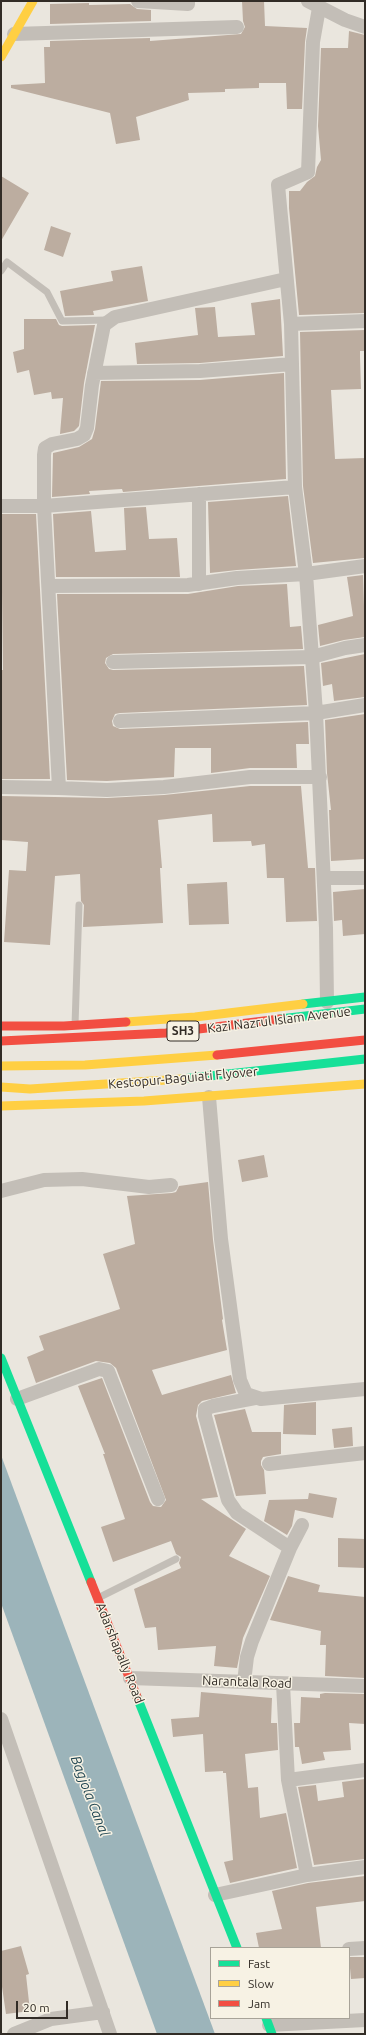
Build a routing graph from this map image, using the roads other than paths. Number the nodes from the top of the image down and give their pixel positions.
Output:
1 (138, 1) edge
2 (188, 1) edge
3 (28, 3) edge
4 (314, 4) edge
5 (237, 27) dead end
6 (365, 27) edge
7 (14, 34) junction
8 (1, 57) edge
9 (1, 271) edge
10 (286, 279) junction
11 (108, 320) junction
12 (365, 321) edge
13 (291, 324) junction
14 (292, 364) junction
15 (94, 373) junction
16 (295, 487) junction
17 (199, 494) junction
18 (1, 506) edge
19 (44, 506) junction
20 (365, 566) edge
21 (306, 574) junction
22 (199, 584) junction
23 (49, 586) junction
24 (365, 646) edge
25 (312, 657) junction
26 (114, 662) dead end
27 (365, 705) edge
28 (316, 713) junction
29 (120, 721) dead end
30 (320, 777) junction
31 (1, 787) edge
32 (59, 788) junction
33 (324, 878) junction
34 (365, 878) edge
35 (78, 905) dead end
36 (365, 997) edge
37 (327, 1002) junction
38 (365, 1009) edge
39 (75, 1025) junction
40 (1, 1026) edge
41 (365, 1040) edge
42 (1, 1041) edge
43 (365, 1059) edge
44 (1, 1066) edge
45 (365, 1084) edge
46 (1, 1087) edge
47 (209, 1097) junction
48 (1, 1106) edge
49 (171, 1185) dead end
50 (1, 1191) edge
51 (1, 1358) edge
52 (365, 1389) edge
53 (255, 1398) junction
54 (17, 1399) junction
55 (365, 1453) edge
56 (269, 1464) dead end
57 (158, 1499) dead end
58 (302, 1526) dead end
59 (290, 1548) junction
60 (176, 1559) dead end
61 (98, 1598) junction
62 (130, 1678) junction
63 (244, 1682) junction
64 (283, 1684) junction
65 (365, 1686) edge
66 (1, 1718) edge
67 (6, 1747) edge
68 (365, 1770) edge
69 (288, 1780) junction
70 (365, 1867) edge
71 (307, 1875) junction
72 (215, 1895) junction
73 (237, 1947) edge
74 (365, 1948) edge
75 (350, 1949) edge
76 (103, 2012) junction
77 (365, 2020) edge
78 (269, 2026) edge
79 (14, 2034) edge
80 (110, 2034) edge

1 - 2 street
3 - 7 main road
4 - 6 street
4 - 10 street
5 - 7 street
7 - 8 main road
9 - 11 lane
10 - 11 street
10 - 13 street
11 - 15 street
12 - 13 street
13 - 14 street
14 - 15 street
14 - 16 street
15 - 19 street
16 - 17 street
16 - 21 street
17 - 19 street
17 - 22 street
18 - 19 street
19 - 23 street
20 - 21 street
21 - 22 street
21 - 25 street
22 - 23 street
23 - 32 street
24 - 25 street
25 - 26 street
25 - 28 street
27 - 28 street
28 - 29 street
28 - 30 street
30 - 32 street
30 - 33 street
31 - 32 street
33 - 34 street
33 - 37 street
35 - 39 lane
36 - 37 main road, Kazi Nazrul Islam Avenue
37 - 39 main road, Kazi Nazrul Islam Avenue
38 - 42 main road, Kazi Nazrul Islam Avenue / SH3
39 - 40 main road, Kazi Nazrul Islam Avenue
41 - 44 main road, Kestopur-Baguiati Flyover
43 - 46 main road, Kestopur-Baguiati Flyover
45 - 47 main road
47 - 48 main road
47 - 53 street
49 - 50 street
51 - 54 main road, Adarshapally Road
52 - 53 street
53 - 59 street
54 - 57 street
54 - 61 main road, Adarshapally Road
55 - 56 street
58 - 59 street
59 - 63 street
60 - 61 lane
61 - 62 main road, Adarshapally Road
62 - 63 street, Narantala Road
62 - 72 main road, Adarshapally Road
63 - 64 street, Narantala Road
64 - 65 street, Narantala Road
64 - 69 street
66 - 67 street
67 - 76 street
68 - 69 street
69 - 71 street
70 - 71 street
71 - 72 street
72 - 73 main road, Adarshapally Road
74 - 75 street
76 - 79 street
76 - 80 street
77 - 78 street

